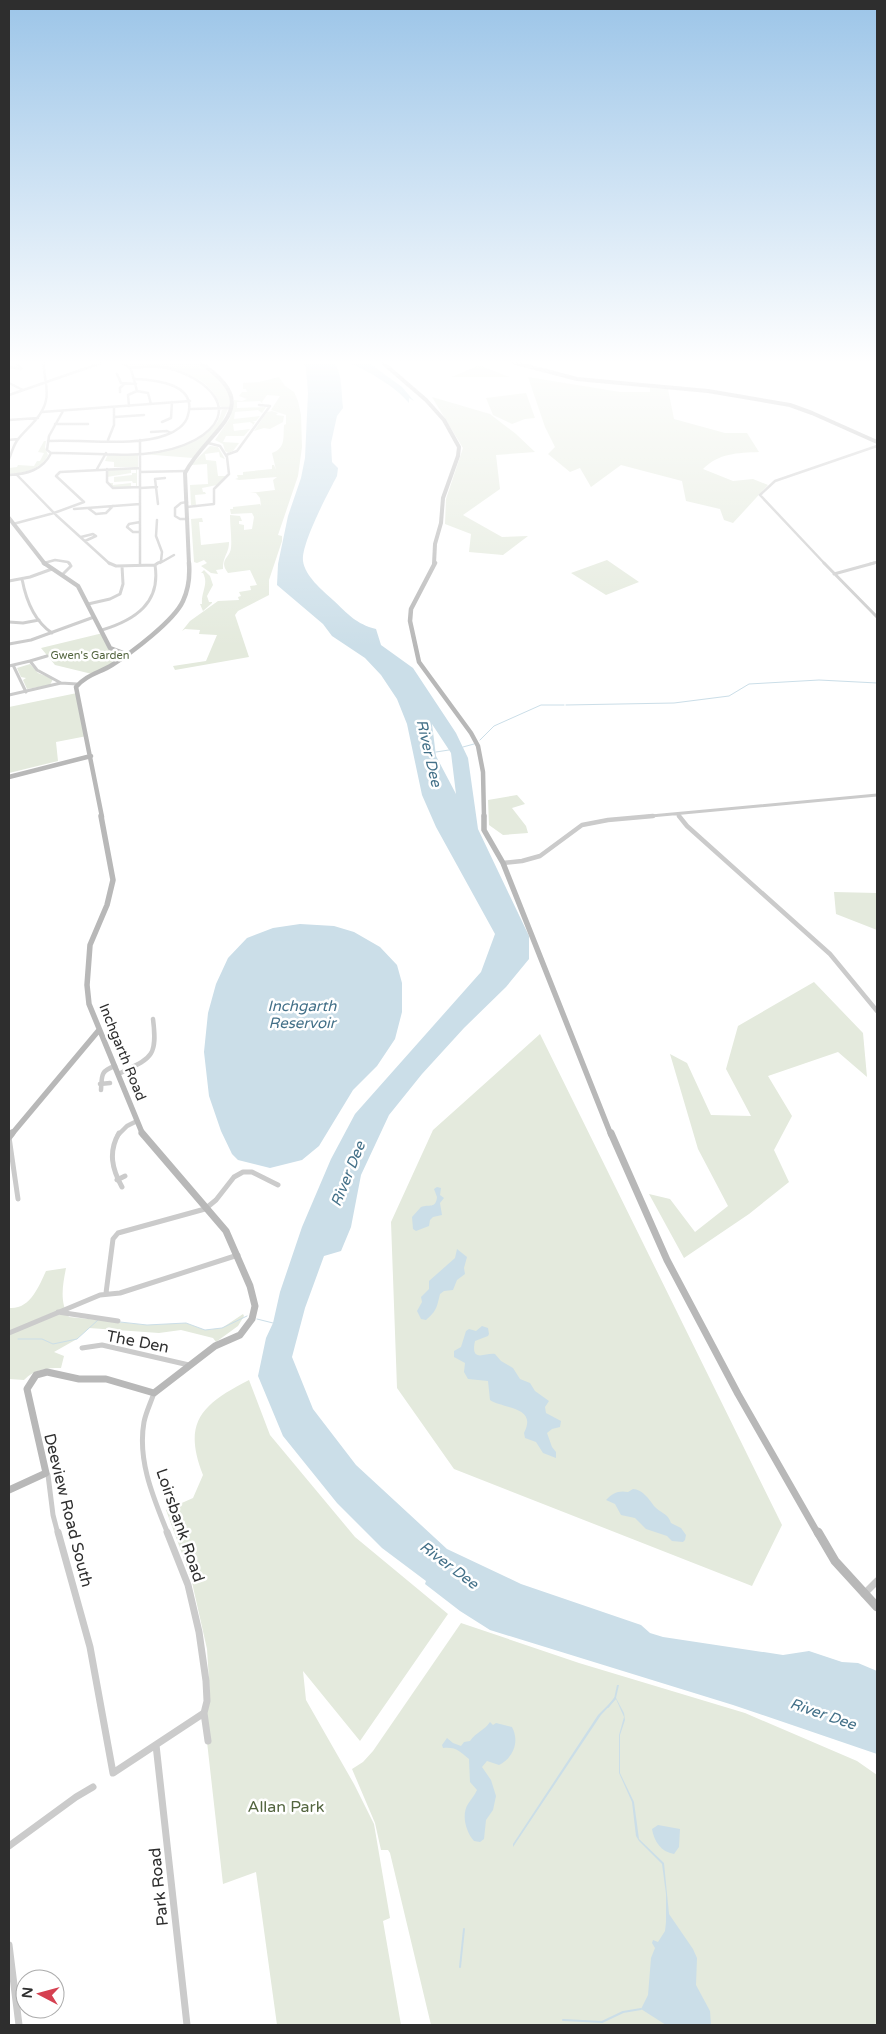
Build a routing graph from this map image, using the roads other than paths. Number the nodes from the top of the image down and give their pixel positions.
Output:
1 (49, 457) edge
2 (104, 457) edge
3 (140, 457) edge
4 (197, 457) edge
5 (226, 457) edge
6 (458, 457) edge
7 (846, 457) edge
8 (97, 469) junction
9 (107, 469) junction
10 (140, 470) junction
11 (186, 471) junction
12 (9, 475) edge
13 (17, 475) junction
14 (165, 478) dead end
15 (157, 487) junction
16 (140, 488) junction
17 (165, 499) dead end
18 (140, 504) junction
19 (187, 505) junction
20 (112, 506) junction
21 (88, 508) junction
22 (65, 510) junction
23 (54, 513) junction
24 (188, 519) junction
25 (10, 520) edge
26 (158, 520) dead end
27 (140, 522) junction
28 (164, 525) dead end
29 (158, 526) junction
30 (140, 532) junction
31 (81, 537) junction
32 (85, 541) junction
33 (174, 555) dead end
34 (877, 562) edge
35 (44, 563) junction
36 (140, 564) junction
37 (157, 564) junction
38 (122, 566) junction
39 (52, 569) junction
40 (834, 574) junction
41 (62, 575) junction
42 (22, 579) junction
43 (9, 581) edge
44 (88, 604) junction
45 (94, 617) junction
46 (877, 617) edge
47 (39, 620) junction
48 (9, 622) edge
49 (102, 630) junction
50 (52, 633) junction
51 (9, 644) edge
52 (126, 654) junction
53 (47, 656) dead end
54 (30, 661) junction
55 (14, 665) junction
56 (9, 666) edge
57 (61, 683) junction
58 (76, 686) junction
59 (26, 692) junction
60 (9, 695) edge
61 (91, 756) junction
62 (9, 777) edge
63 (877, 795) edge
64 (678, 814) junction
65 (502, 863) junction
66 (877, 1011) edge
67 (153, 1019) dead end
68 (99, 1030) junction
69 (115, 1066) junction
70 (118, 1074) junction
71 (110, 1083) dead end
72 (100, 1084) junction
73 (101, 1090) dead end
74 (137, 1121) junction
75 (9, 1137) edge
76 (125, 1176) dead end
77 (117, 1180) junction
78 (278, 1185) dead end
79 (122, 1188) dead end
80 (18, 1199) dead end
81 (207, 1208) junction
82 (238, 1255) junction
83 (106, 1293) junction
84 (58, 1312) junction
85 (118, 1321) dead end
86 (9, 1333) edge
87 (82, 1348) dead end
88 (190, 1365) junction
89 (154, 1393) junction
90 (44, 1474) junction
91 (9, 1490) edge
92 (877, 1581) edge
93 (864, 1595) junction
94 (877, 1607) edge
95 (204, 1713) junction
96 (208, 1741) dead end
97 (156, 1745) junction
98 (93, 1787) dead end
99 (9, 1846) edge
100 (9, 1945) edge
101 (19, 2025) edge
102 (187, 2025) edge

1 - 13 street
2 - 8 street
3 - 10 street
4 - 11 street
5 - 19 street
6 - 65 street
7 - 40 street
8 - 9 street
8 - 22 street
9 - 10 street
9 - 16 street
10 - 11 street
10 - 16 street
11 - 19 street
12 - 13 street
13 - 23 street
14 - 15 street
15 - 16 street
15 - 17 street
16 - 18 street
18 - 20 street
18 - 27 street
19 - 24 street
19 - 24 street
20 - 21 street
20 - 21 street
21 - 22 street
22 - 23 street
23 - 25 street
23 - 31 street
24 - 52 street
25 - 35 street
26 - 29 street
27 - 30 street
27 - 30 street
28 - 29 street
29 - 37 street
30 - 36 street
31 - 32 street
31 - 32 street
32 - 38 street
33 - 37 street
34 - 40 street
35 - 39 street
35 - 41 street
36 - 37 street
36 - 38 street
37 - 49 street
38 - 44 street
39 - 41 street
39 - 42 street
40 - 46 street
41 - 44 street
42 - 43 street
42 - 47 street
44 - 45 street
45 - 49 street
45 - 50 street
47 - 48 street
47 - 50 street
49 - 52 street
50 - 51 street
52 - 58 street
53 - 54 street
54 - 55 street
54 - 57 street
55 - 56 street
55 - 59 street
57 - 58 street
57 - 59 street
58 - 61 street, Inchgarth Road
59 - 60 street
61 - 62 street
61 - 68 street, Inchgarth Road
63 - 64 street
64 - 65 street
64 - 66 street
65 - 93 street
67 - 70 street
68 - 69 street, Inchgarth Road
68 - 75 street
69 - 70 street, Inchgarth Road
69 - 72 street
70 - 74 street, Inchgarth Road
71 - 72 street
72 - 73 street
74 - 77 street
74 - 81 street, Inchgarth Road
75 - 80 street
76 - 77 street
77 - 79 street
78 - 81 street
81 - 82 street, Inchgarth Road
81 - 83 street
82 - 83 street
82 - 88 street, Inchgarth Road
83 - 84 street
84 - 85 street
84 - 86 street
87 - 88 street, The Den
88 - 89 street
89 - 90 street, Deeview Road South
89 - 95 street, Loirsbank Road
90 - 91 street
90 - 97 street, Deeview Road South
92 - 93 street
93 - 94 street
95 - 96 street, Loirsbank Road
95 - 97 street
97 - 102 street, Park Road
98 - 99 street
100 - 101 street

